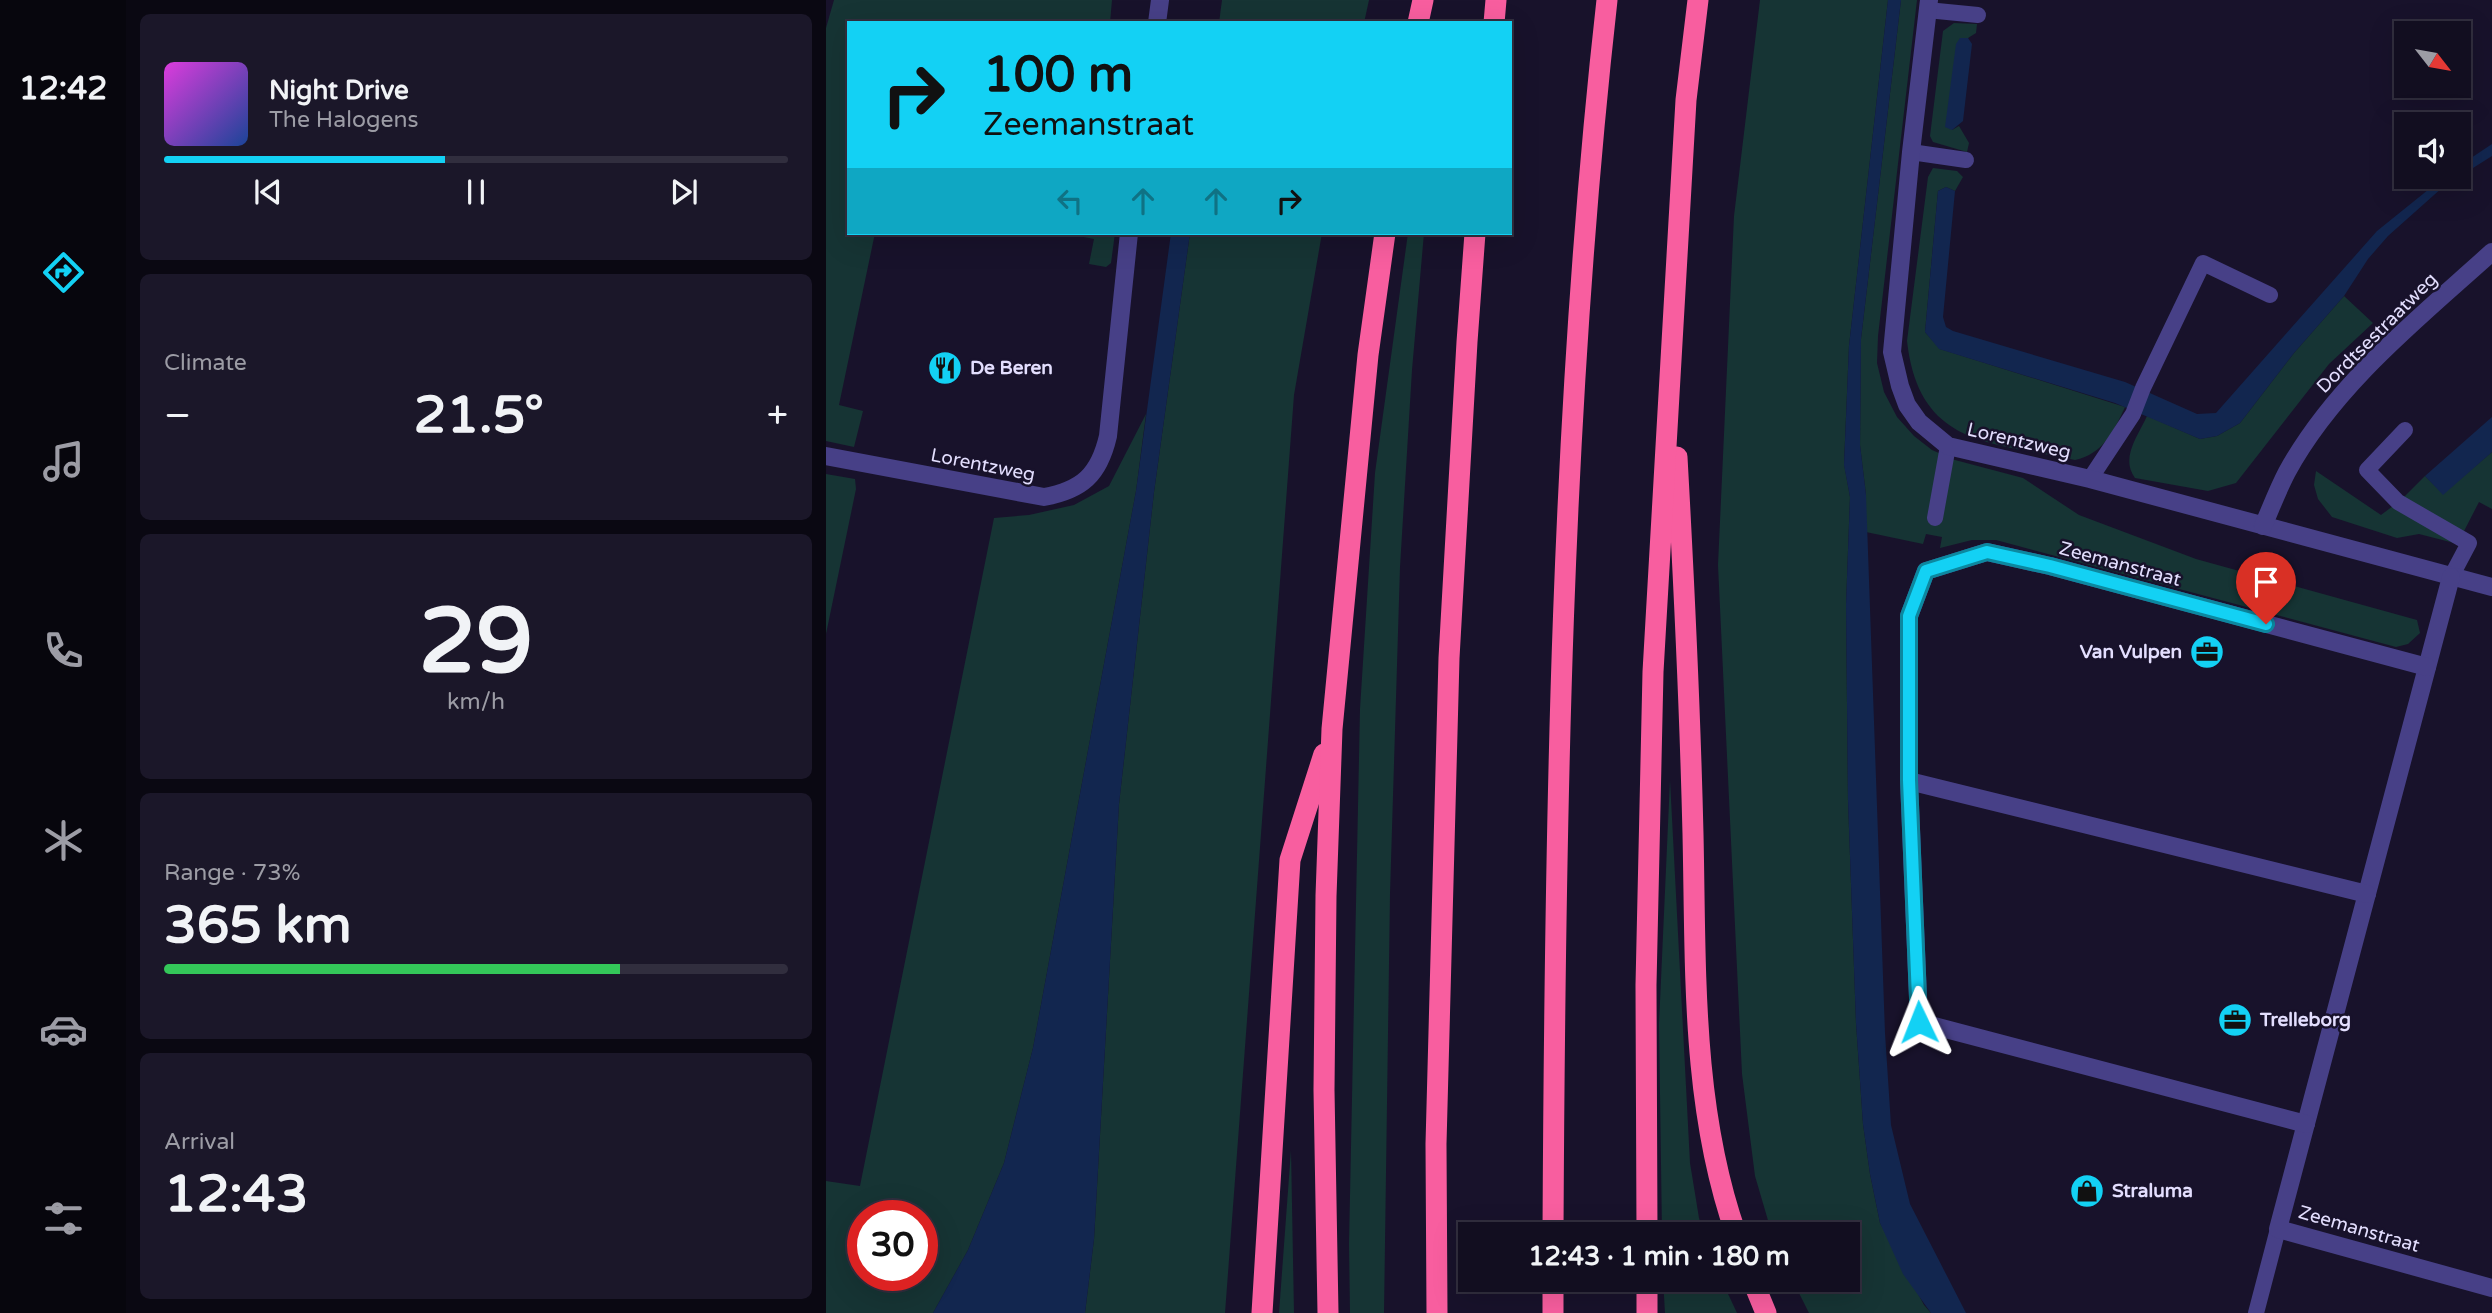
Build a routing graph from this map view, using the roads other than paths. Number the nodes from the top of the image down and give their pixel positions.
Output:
1 (1160, 0) edge
2 (1423, 0) edge
3 (1496, 0) edge
4 (1607, 0) edge
5 (1698, 0) edge
6 (1928, 5) edge
7 (1978, 15) dead end
8 (1157, 21) edge
9 (1418, 21) edge
10 (1494, 21) edge
11 (1911, 152) junction
12 (1966, 160) dead end
13 (1129, 235) edge
14 (1385, 235) edge
15 (1475, 235) edge
16 (2492, 252) edge
17 (2270, 295) dead end
18 (1670, 350) junction
19 (2405, 430) dead end
20 (1948, 446) junction
21 (826, 456) edge
22 (2090, 480) junction
23 (1935, 518) dead end
24 (2263, 526) junction
25 (2451, 577) junction
26 (2492, 587) edge
27 (2427, 667) junction
28 (1332, 729) junction
29 (1909, 780) junction
30 (2367, 894) junction
31 (2306, 1124) junction
32 (1553, 1222) edge
33 (1647, 1222) edge
34 (1733, 1222) edge
35 (2278, 1228) junction
36 (2492, 1288) edge
37 (1553, 1292) edge
38 (1647, 1292) edge
39 (1757, 1292) edge
40 (1262, 1313) edge
41 (1328, 1313) edge
42 (1437, 1313) edge
43 (1553, 1313) edge
44 (1647, 1313) edge
45 (1766, 1313) edge
46 (2256, 1313) edge

1 - 8 street
2 - 9 highway
3 - 10 highway
4 - 32 highway
5 - 18 highway
6 - 7 lane
6 - 11 street, Lorentzweg
11 - 12 lane
11 - 20 street, Lorentzweg
13 - 21 street, Lorentzweg
14 - 28 highway
15 - 42 highway
16 - 24 street, Dordtsestraatweg
17 - 22 lane
18 - 33 highway
18 - 34 highway
19 - 25 lane
20 - 22 street, Lorentzweg
20 - 23 lane
22 - 24 street, Lorentzweg
24 - 25 street, Lorentzweg
25 - 26 street, Lorentzweg
25 - 27 street, Zeemanstraat
27 - 29 street, Zeemanstraat
27 - 30 street, Zeemanstraat
28 - 40 highway
28 - 41 highway
29 - 30 street
29 - 31 street, Zeemanstraat
30 - 31 street, Zeemanstraat
31 - 35 street, Zeemanstraat
35 - 36 street, Zeemanstraat
35 - 46 lane
37 - 43 highway
38 - 44 highway
39 - 45 highway

